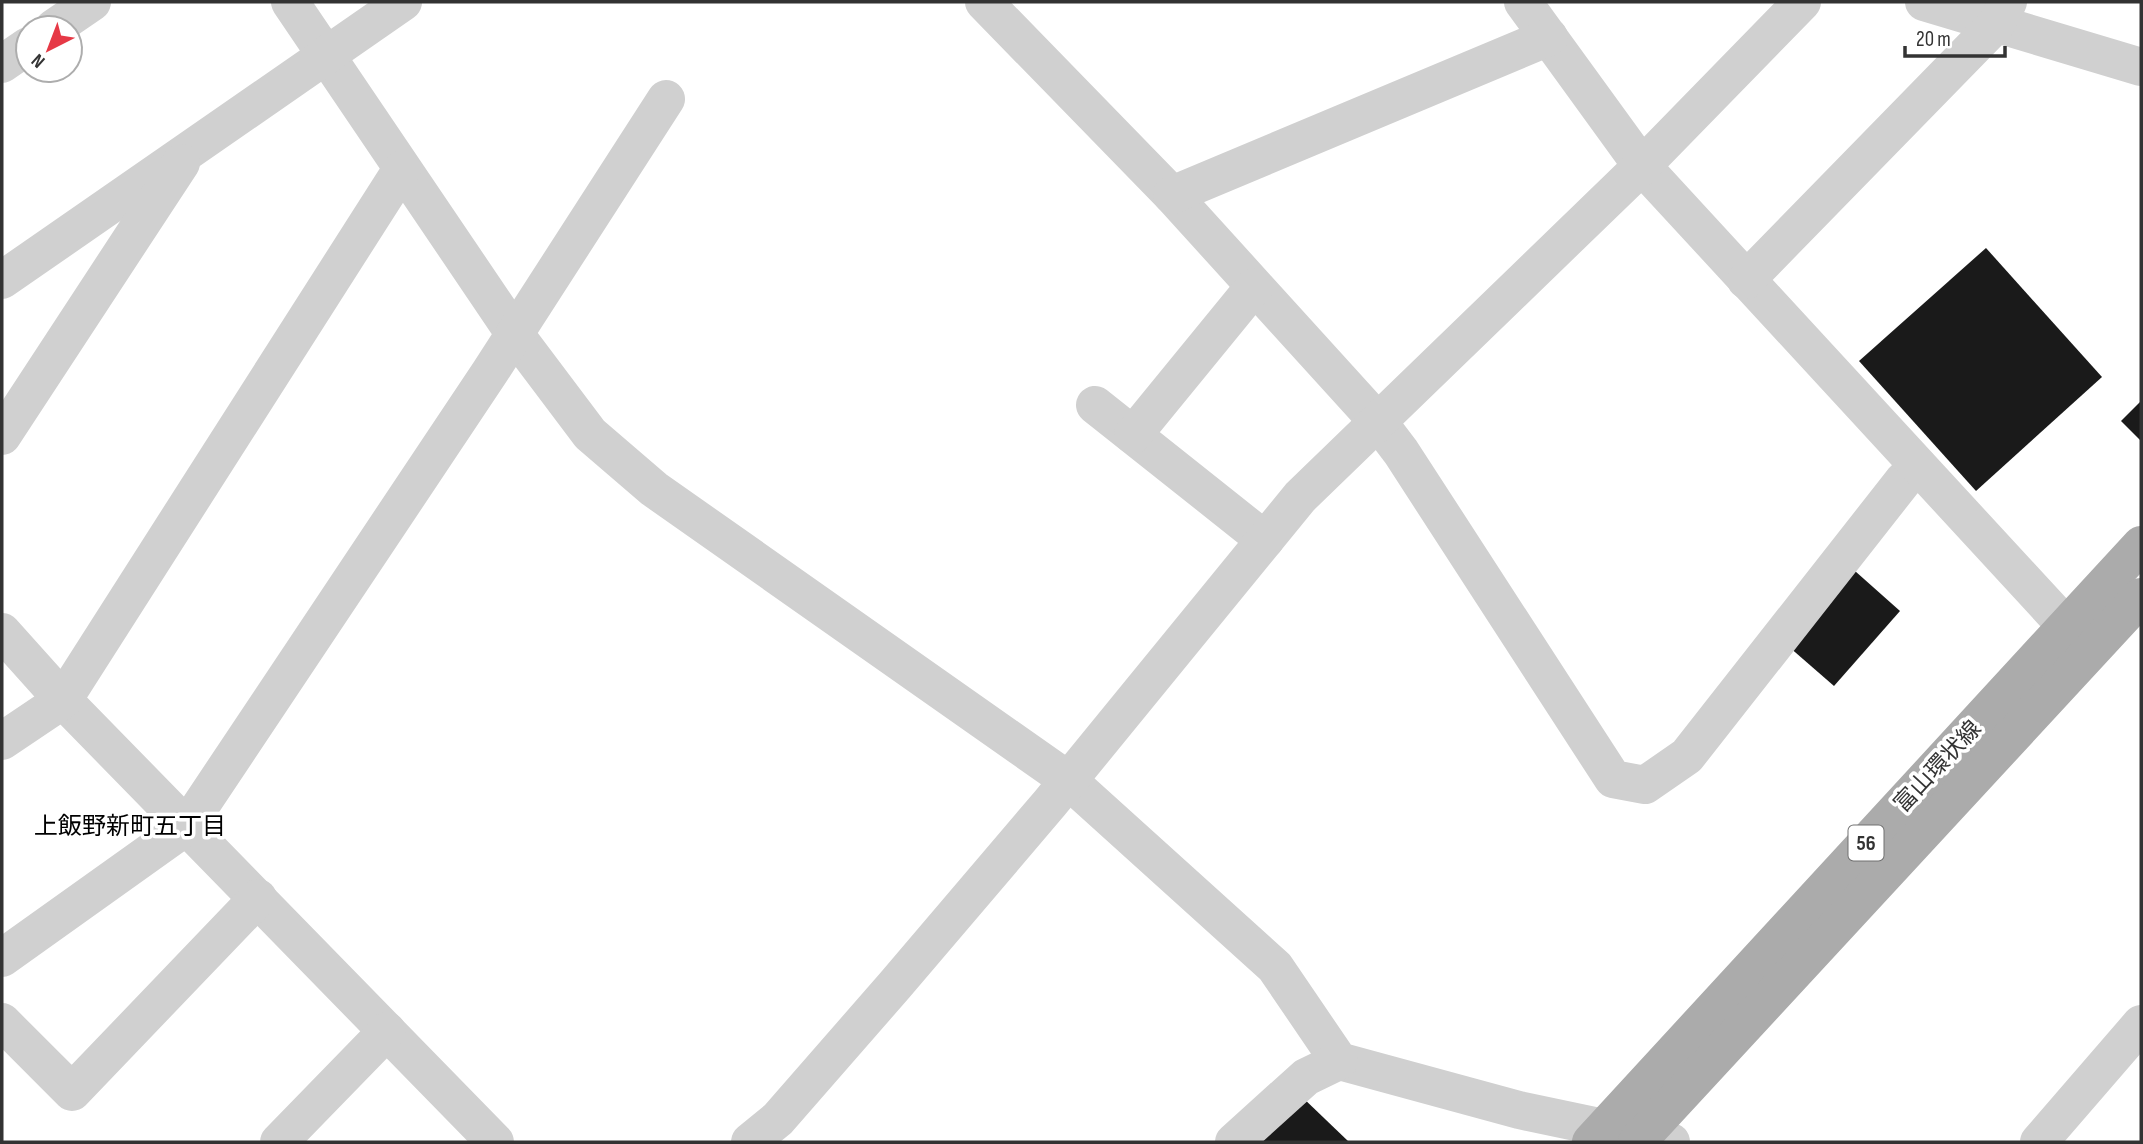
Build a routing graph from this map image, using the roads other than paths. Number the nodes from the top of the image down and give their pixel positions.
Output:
1 (92, 2) edge
2 (290, 2) edge
3 (402, 2) edge
4 (984, 2) edge
5 (1802, 2) edge
6 (1924, 2) edge
7 (2003, 12) edge
8 (1535, 13) edge
9 (74, 14) edge
10 (327, 54) junction
11 (2141, 67) edge
12 (666, 99) dead end
13 (192, 147) junction
14 (1643, 166) junction
15 (402, 169) junction
16 (1172, 195) junction
17 (1746, 279) junction
18 (2, 280) edge
19 (1254, 286) junction
20 (514, 333) junction
21 (1095, 405) dead end
22 (1379, 423) junction
23 (1133, 435) junction
24 (2, 436) edge
25 (1918, 466) junction
26 (1265, 540) junction
27 (2141, 544) edge
28 (2141, 597) edge
29 (2066, 626) junction
30 (2, 632) edge
31 (63, 700) junction
32 (2, 741) edge
33 (1068, 780) junction
34 (187, 826) junction
35 (257, 898) junction
36 (2, 958) edge
37 (2, 1022) edge
38 (2141, 1024) edge
39 (387, 1031) junction
40 (1339, 1061) junction
41 (1629, 1138) edge
42 (279, 1142) edge
43 (495, 1142) edge
44 (750, 1142) edge
45 (1234, 1142) edge
46 (2039, 1142) edge

1 - 9 street
2 - 10 street
3 - 10 street
4 - 16 street
5 - 14 street
6 - 7 street
7 - 11 street
7 - 17 street
8 - 14 street
8 - 16 street
10 - 13 street
10 - 15 street
12 - 20 street
13 - 18 street
13 - 24 street
14 - 17 street
14 - 22 street
15 - 20 street
15 - 31 street
16 - 19 street
17 - 25 street
19 - 22 street
19 - 23 street
20 - 33 street
20 - 34 street
21 - 23 street
22 - 25 street
22 - 26 street
23 - 26 street
25 - 29 street
26 - 33 street
27 - 29 main road, 富山環状線 / 56
28 - 41 main road, 富山環状線 / 56
29 - 41 main road, 富山環状線 / 56
30 - 31 street
31 - 32 street
31 - 34 street
33 - 40 street
33 - 44 street
34 - 35 street
34 - 36 street
35 - 37 street
35 - 39 street
38 - 46 street
39 - 42 street
39 - 43 street
40 - 41 street
40 - 45 street

